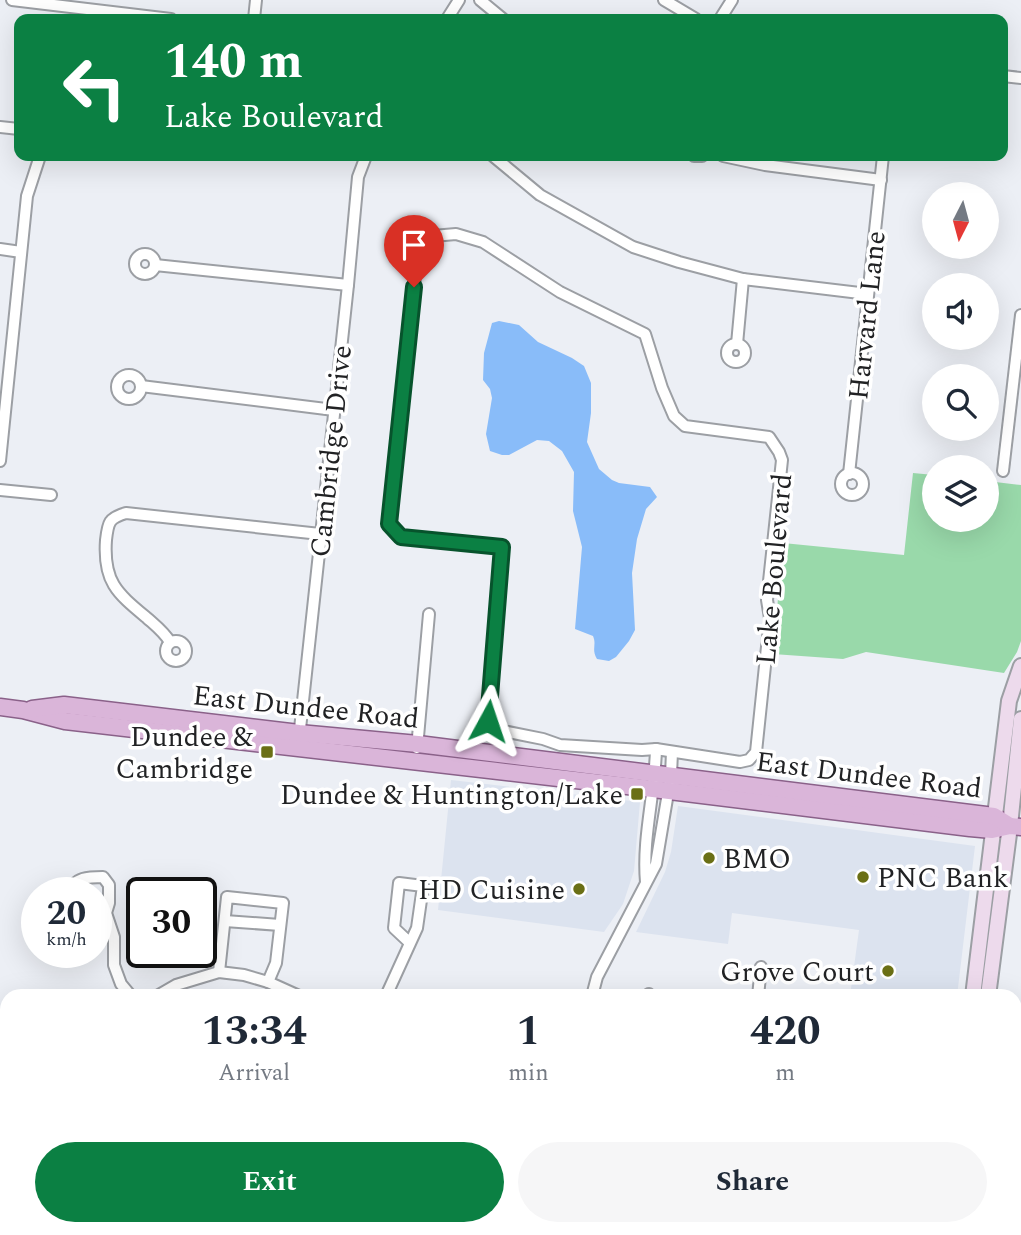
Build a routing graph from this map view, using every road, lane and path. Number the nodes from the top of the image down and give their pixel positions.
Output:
1 (12, 0) edge
2 (480, 0) edge
3 (664, 0) edge
4 (129, 14) edge
5 (497, 14) edge
6 (688, 14) edge
7 (38, 161) edge
8 (364, 161) edge
9 (499, 161) edge
10 (746, 161) edge
11 (883, 161) edge
12 (881, 180) junction
13 (0, 249) edge
14 (21, 252) junction
15 (155, 265) dead end
16 (743, 279) junction
17 (348, 285) junction
18 (868, 295) junction
19 (1021, 315) edge
20 (737, 344) dead end
21 (141, 386) dead end
22 (1017, 394) edge
23 (334, 410) junction
24 (0, 461) edge
25 (1003, 471) dead end
26 (849, 474) dead end
27 (0, 489) edge
28 (51, 495) dead end
29 (320, 534) junction
30 (429, 614) dead end
31 (170, 642) dead end
32 (1021, 666) edge
33 (0, 707) edge
34 (1021, 719) edge
35 (299, 741) junction
36 (418, 744) junction
37 (656, 749) junction
38 (672, 752) junction
39 (416, 762) junction
40 (662, 782) junction
41 (993, 823) junction
42 (1015, 827) edge
43 (225, 921) junction
44 (280, 926) junction
45 (112, 933) edge
46 (410, 943) junction
47 (761, 967) dead end
48 (219, 972) junction
49 (268, 982) junction
50 (125, 989) edge
51 (174, 989) edge
52 (284, 989) edge
53 (389, 989) edge
54 (594, 989) edge
55 (759, 989) edge
56 (974, 989) edge
57 (989, 989) edge

1 - 4 street
2 - 5 street
3 - 6 street
7 - 14 street
8 - 17 street, Cambridge Drive
9 - 16 street
10 - 12 street
11 - 12 street, Harvard Lane
12 - 18 street, Harvard Lane
13 - 14 street
14 - 24 street
15 - 17 street
16 - 18 street
16 - 20 street
17 - 23 street, Cambridge Drive
18 - 26 street, Harvard Lane
19 - 22 street
21 - 23 street
22 - 25 street
23 - 29 street, Cambridge Drive
27 - 28 street
29 - 31 street
29 - 35 street, Cambridge Drive
30 - 36 street
32 - 41 main road
33 - 35 main road, East Dundee Road
34 - 42 main road
35 - 36 main road, East Dundee Road
35 - 39 main road, East Dundee Road
36 - 39 street
36 - 40 main road, East Dundee Road
37 - 38 street, Lake Boulevard
37 - 38 street, Lake Boulevard
37 - 40 street
38 - 40 street
39 - 40 main road, East Dundee Road
40 - 41 main road, East Dundee Road
40 - 54 street
41 - 42 main road, East Dundee Road
41 - 56 main road
42 - 57 main road
43 - 44 street
43 - 44 street
43 - 48 street
44 - 49 street
45 - 50 street
46 - 46 street
46 - 53 street
47 - 55 street
48 - 49 street
48 - 51 street
49 - 52 street

